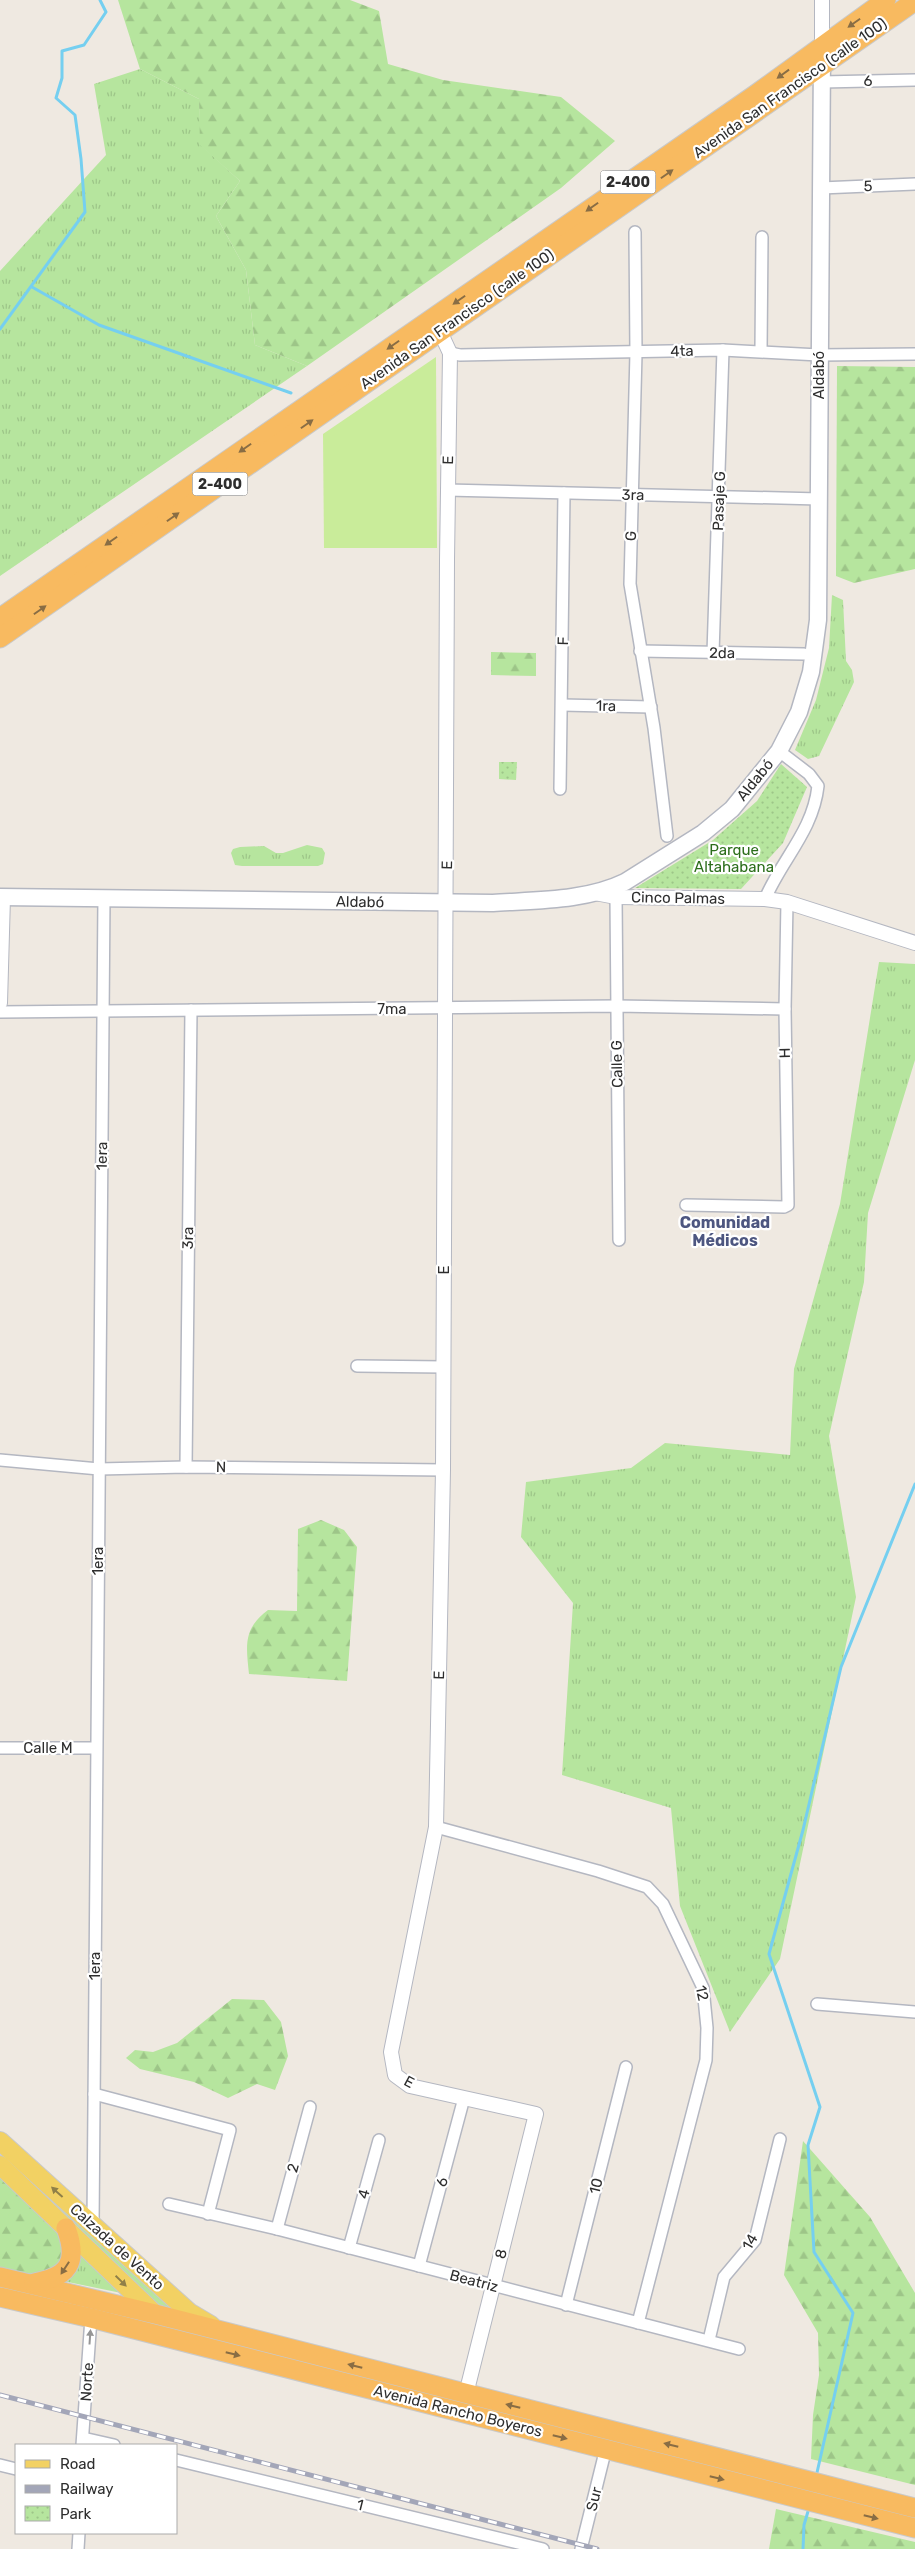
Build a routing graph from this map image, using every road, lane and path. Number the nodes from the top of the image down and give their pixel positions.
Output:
1 (822, 0) edge
2 (886, 0) edge
3 (915, 0) edge
4 (822, 45) junction
5 (822, 74) junction
6 (915, 80) edge
7 (915, 184) edge
8 (820, 188) junction
9 (635, 232) dead end
10 (762, 236) dead end
11 (436, 324) junction
12 (722, 350) junction
13 (762, 351) junction
14 (450, 352) junction
15 (636, 353) junction
16 (819, 354) junction
17 (915, 354) edge
18 (447, 490) junction
19 (564, 493) junction
20 (632, 495) junction
21 (720, 497) junction
22 (819, 499) junction
23 (0, 618) edge
24 (0, 638) edge
25 (640, 651) junction
26 (713, 653) junction
27 (804, 654) dead end
28 (562, 705) junction
29 (650, 707) junction
30 (779, 751) junction
31 (560, 789) dead end
32 (667, 836) dead end
33 (614, 893) junction
34 (1, 897) edge
35 (104, 897) junction
36 (766, 899) junction
37 (787, 902) junction
38 (447, 903) junction
39 (915, 943) edge
40 (0, 1003) edge
41 (616, 1006) junction
42 (446, 1008) junction
43 (103, 1009) junction
44 (784, 1009) junction
45 (191, 1010) junction
46 (0, 1012) edge
47 (686, 1205) dead end
48 (619, 1240) dead end
49 (357, 1366) dead end
50 (444, 1367) junction
51 (0, 1460) edge
52 (186, 1467) junction
53 (99, 1469) junction
54 (443, 1470) junction
55 (0, 1748) edge
56 (96, 1748) junction
57 (436, 1827) junction
58 (817, 2004) dead end
59 (915, 2012) edge
60 (626, 2067) dead end
61 (94, 2094) junction
62 (464, 2098) junction
63 (310, 2107) dead end
64 (536, 2114) joint
65 (780, 2139) dead end
66 (0, 2140) edge
67 (378, 2140) dead end
68 (3, 2161) edge
69 (169, 2204) dead end
70 (208, 2214) junction
71 (93, 2225) junction
72 (66, 2228) junction
73 (277, 2230) junction
74 (349, 2248) junction
75 (419, 2266) junction
76 (0, 2277) edge
77 (28, 2284) junction
78 (493, 2287) junction
79 (69, 2293) junction
80 (0, 2297) edge
81 (566, 2304) junction
82 (155, 2314) junction
83 (91, 2318) junction
84 (638, 2323) junction
85 (244, 2338) junction
86 (709, 2340) junction
87 (186, 2342) junction
88 (739, 2349) dead end
89 (466, 2394) junction
90 (83, 2442) edge
91 (104, 2444) edge
92 (606, 2448) junction
93 (178, 2460) edge
94 (0, 2465) edge
95 (15, 2469) edge
96 (915, 2508) edge
97 (915, 2528) edge
98 (79, 2534) edge
99 (78, 2549) edge
100 (543, 2549) edge
101 (581, 2549) edge

1 - 4 street, Aldabó
2 -> 4 highway, Avenida San Francisco (calle 100) / 2-400
3 - 5 highway, Avenida San Francisco (calle 100) / 2-400
4 - 5 main road, Aldabó
4 -> 11 highway, Avenida San Francisco (calle 100) / 2-400
5 - 6 street, 6
5 - 8 main road, Aldabó
11 -> 5 highway, Avenida San Francisco (calle 100) / 2-400
7 - 8 street, 5
8 - 16 main road, Aldabó
9 - 15 street, G
10 - 13 street
11 - 14 street, E
11 -> 23 highway, Avenida San Francisco (calle 100) / 2-400
24 -> 11 highway, Avenida San Francisco (calle 100) / 2-400
12 - 13 street, 4ta
12 - 15 street, 4ta
12 - 21 street, Pasaje G
13 - 16 street, 4ta
14 - 15 street, 4ta
14 - 18 street, E
15 - 20 street, G
16 - 17 street, 4ta
16 - 22 main road, Aldabó
18 - 19 street, 3ra
18 - 38 street, E
19 - 20 street, 3ra
19 - 28 street, F
20 - 21 street, 3ra
20 - 25 street, G
21 - 22 street, 3ra
21 - 26 street, Pasaje G
22 - 30 main road, Aldabó
25 - 26 street, 2da
25 - 29 street, G
26 - 27 street, 2da
28 - 29 street, 1ra
28 - 31 street, F
29 - 32 street, G
30 - 33 main road, Aldabó
30 - 36 street
33 - 36 street, Cinco Palmas
33 - 38 main road, Aldabó
33 - 41 street, Calle G
34 - 35 main road, Aldabó
34 - 40 street
35 - 38 main road, Aldabó
35 - 43 street, 1era
36 - 37 street, Cinco Palmas
37 - 39 street, Cinco Palmas
37 - 44 street, H
38 - 42 street, E
41 - 42 street, 7ma
41 - 44 street, 7ma
41 - 48 street, Calle G
42 - 45 street, 7ma
42 - 50 street, E
43 - 45 street, 7ma
43 - 46 street, 7ma
43 - 53 street, 1era
44 - 47 street, H
45 - 52 street, 3ra
49 - 50 street
50 - 54 street, E
51 - 53 street, N
52 - 53 street, N
52 - 54 street, N
53 - 56 street, 1era
54 - 57 street, E
55 - 56 street, Calle M
56 - 61 street, 1era
57 - 62 street, E
57 - 84 street, 12
58 - 59 street
60 - 81 street, 10
61 - 70 street
61 - 71 street, 1era
62 - 64 street, E
62 - 75 street, 6
63 - 73 street, 2
64 - 78 street, 8
65 - 86 street, 14
66 - 68 main road, Calzada de Vento
67 - 74 street, 4
71 -> 68 main road, Calzada de Vento
68 - 72 main road, Calzada de Vento
69 - 70 street, Beatriz
70 - 73 street, Beatriz
71 - 85 main road, Calzada de Vento
72 -> 77 highway
72 -> 82 main road, Calzada de Vento
73 - 74 street, Beatriz
74 - 75 street, Beatriz
75 - 78 street, Beatriz
76 - 77 highway, Avenida Rancho Boyeros
77 - 79 highway, Avenida Rancho Boyeros
78 - 81 street, Beatriz
78 - 89 street, 8
79 - 82 highway, Avenida Rancho Boyeros
79 - 83 highway
80 - 83 highway, Avenida Rancho Boyeros
81 - 84 street, Beatriz
82 - 85 highway, Avenida Rancho Boyeros
82 - 87 highway
83 - 87 highway, Avenida Rancho Boyeros
90 -> 83 street, Norte
84 - 86 street, Beatriz
89 -> 85 highway, Avenida Rancho Boyeros
86 - 88 street, Beatriz
87 -> 92 highway, Avenida Rancho Boyeros
96 -> 89 highway, Avenida Rancho Boyeros
90 - 91 street
92 -> 97 highway, Avenida Rancho Boyeros
92 - 101 street, Sur
93 - 100 street, 1
94 - 95 street
98 - 99 street

